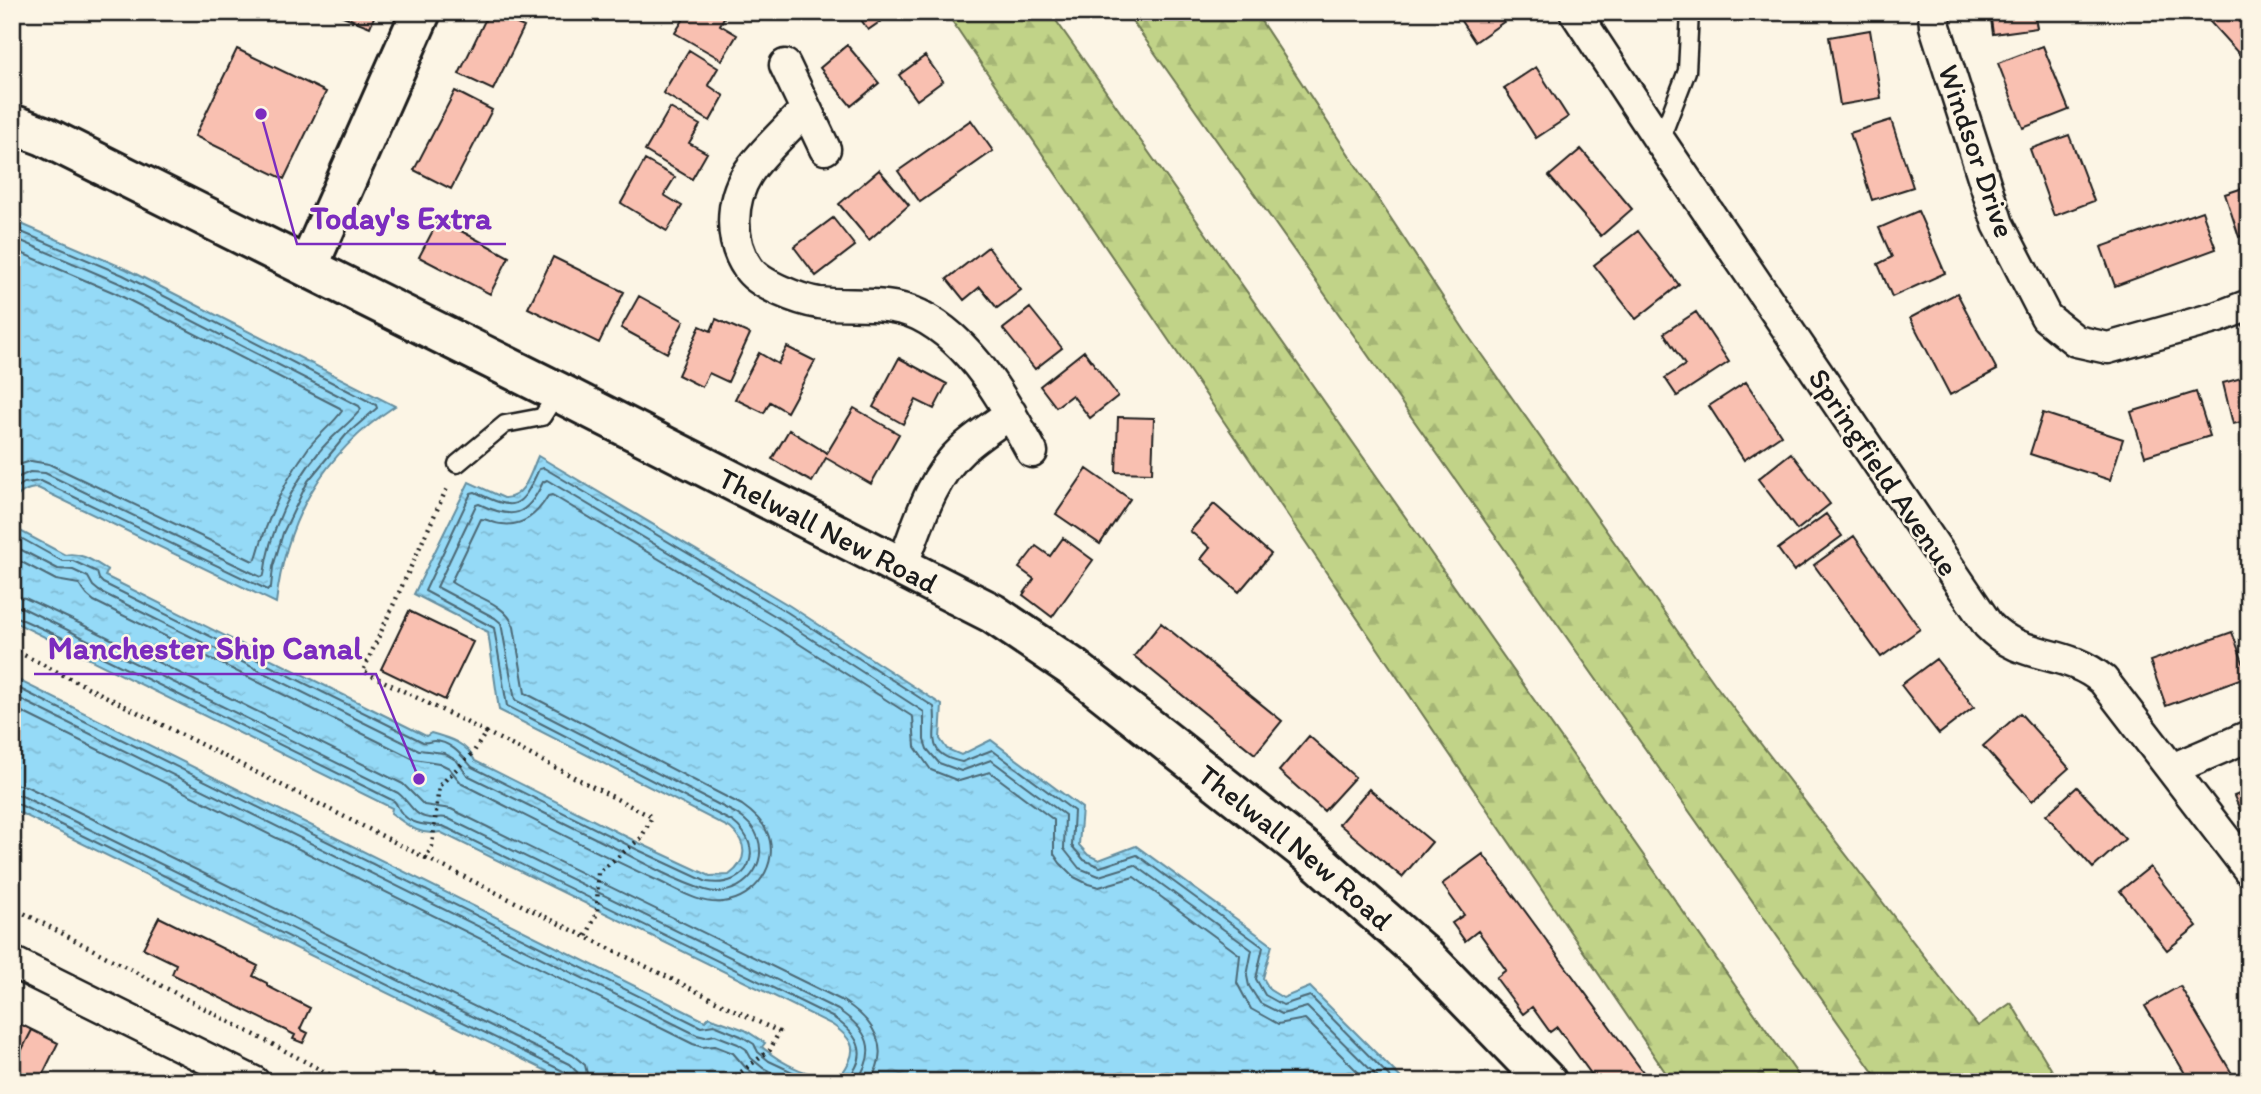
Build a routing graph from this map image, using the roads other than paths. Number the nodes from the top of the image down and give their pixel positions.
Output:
1 (421, 12) edge
2 (1575, 12) edge
3 (1690, 12) edge
4 (1934, 12) edge
5 (785, 65) dead end
6 (806, 110) junction
7 (12, 124) edge
8 (1660, 141) junction
9 (825, 149) dead end
10 (309, 267) junction
11 (2249, 305) edge
12 (558, 392) junction
13 (1011, 413) junction
14 (1032, 452) dead end
15 (457, 464) road end
16 (902, 565) junction
17 (2249, 736) edge
18 (2172, 769) junction
19 (2249, 870) edge
20 (12, 962) edge
21 (254, 1082) edge
22 (1547, 1082) edge

1 - 10 main road
2 - 8 street, Springfield Avenue
3 - 8 lane
4 - 11 street, Windsor Drive
5 - 6 street
6 - 9 street
6 - 13 street
7 - 10 main road, Thelwall New Road
8 - 18 street, Springfield Avenue
10 - 12 main road, Thelwall New Road
12 - 15 lane
12 - 16 main road, Thelwall New Road
13 - 14 street
13 - 16 street
16 - 22 main road, Thelwall New Road
17 - 18 street
18 - 19 street, Springfield Avenue
20 - 21 street

